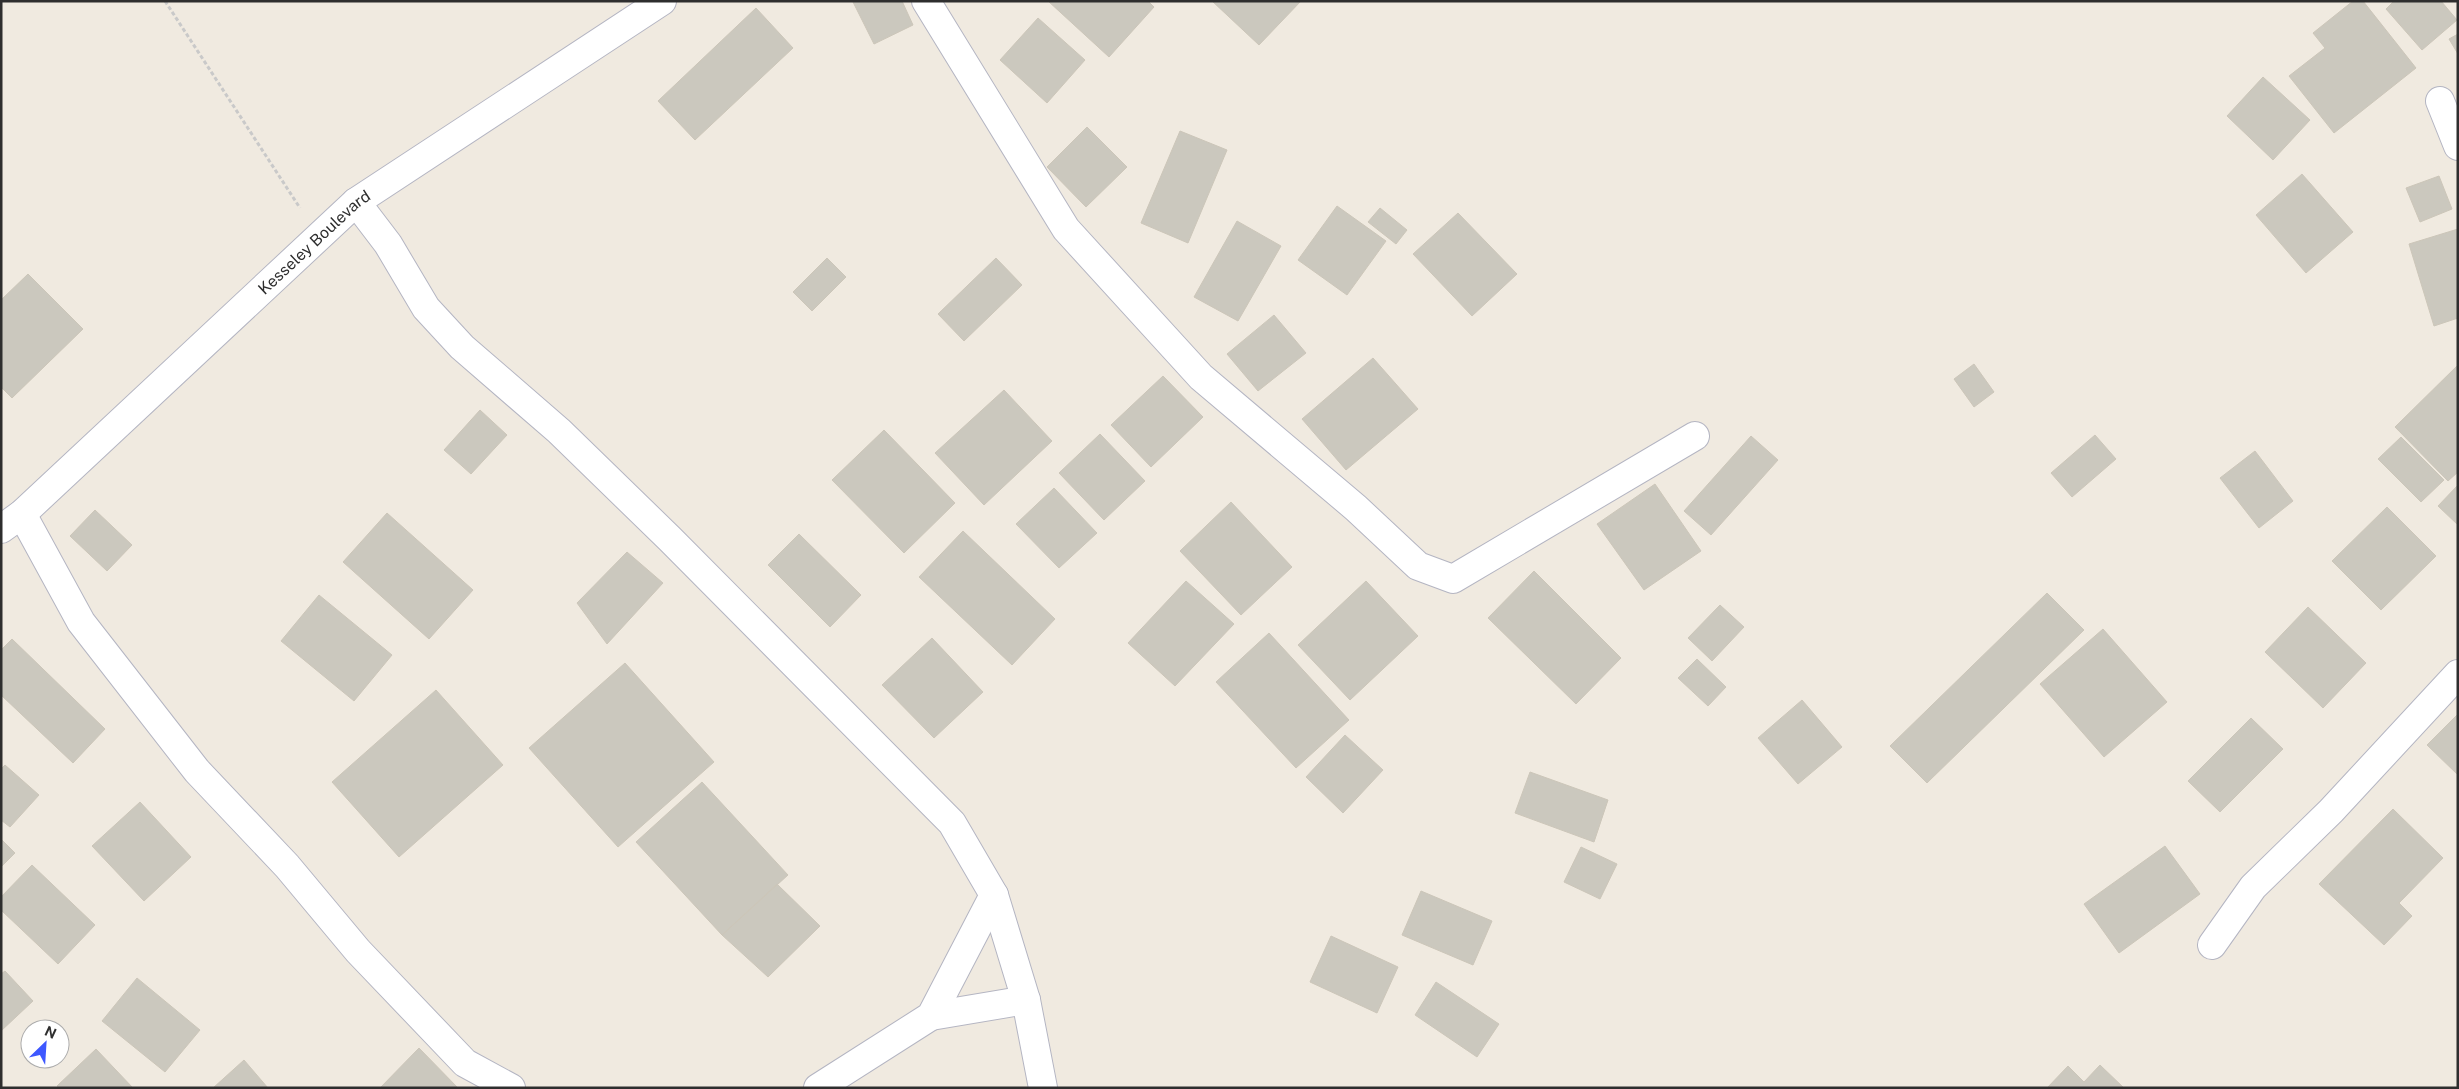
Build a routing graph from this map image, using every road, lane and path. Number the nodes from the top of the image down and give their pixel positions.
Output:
1 (165, 1) edge
2 (662, 1) edge
3 (926, 1) edge
4 (2440, 101) dead end
5 (2458, 146) edge
6 (356, 202) junction
7 (319, 238) junction
8 (1695, 436) dead end
9 (12, 522) edge
10 (2458, 674) edge
11 (994, 894) junction
12 (2212, 945) dead end
13 (1026, 1000) junction
14 (931, 1016) junction
15 (511, 1088) edge
16 (818, 1088) edge
17 (1043, 1088) edge

1 - 7 path
2 - 6 street, Kesseley Boulevard
3 - 8 street
4 - 5 street
6 - 7 street, Kesseley Boulevard
6 - 11 street
7 - 9 street, Kesseley Boulevard
9 - 15 street
10 - 12 street
11 - 13 street
11 - 14 street
13 - 14 street
13 - 17 street
14 - 16 street

